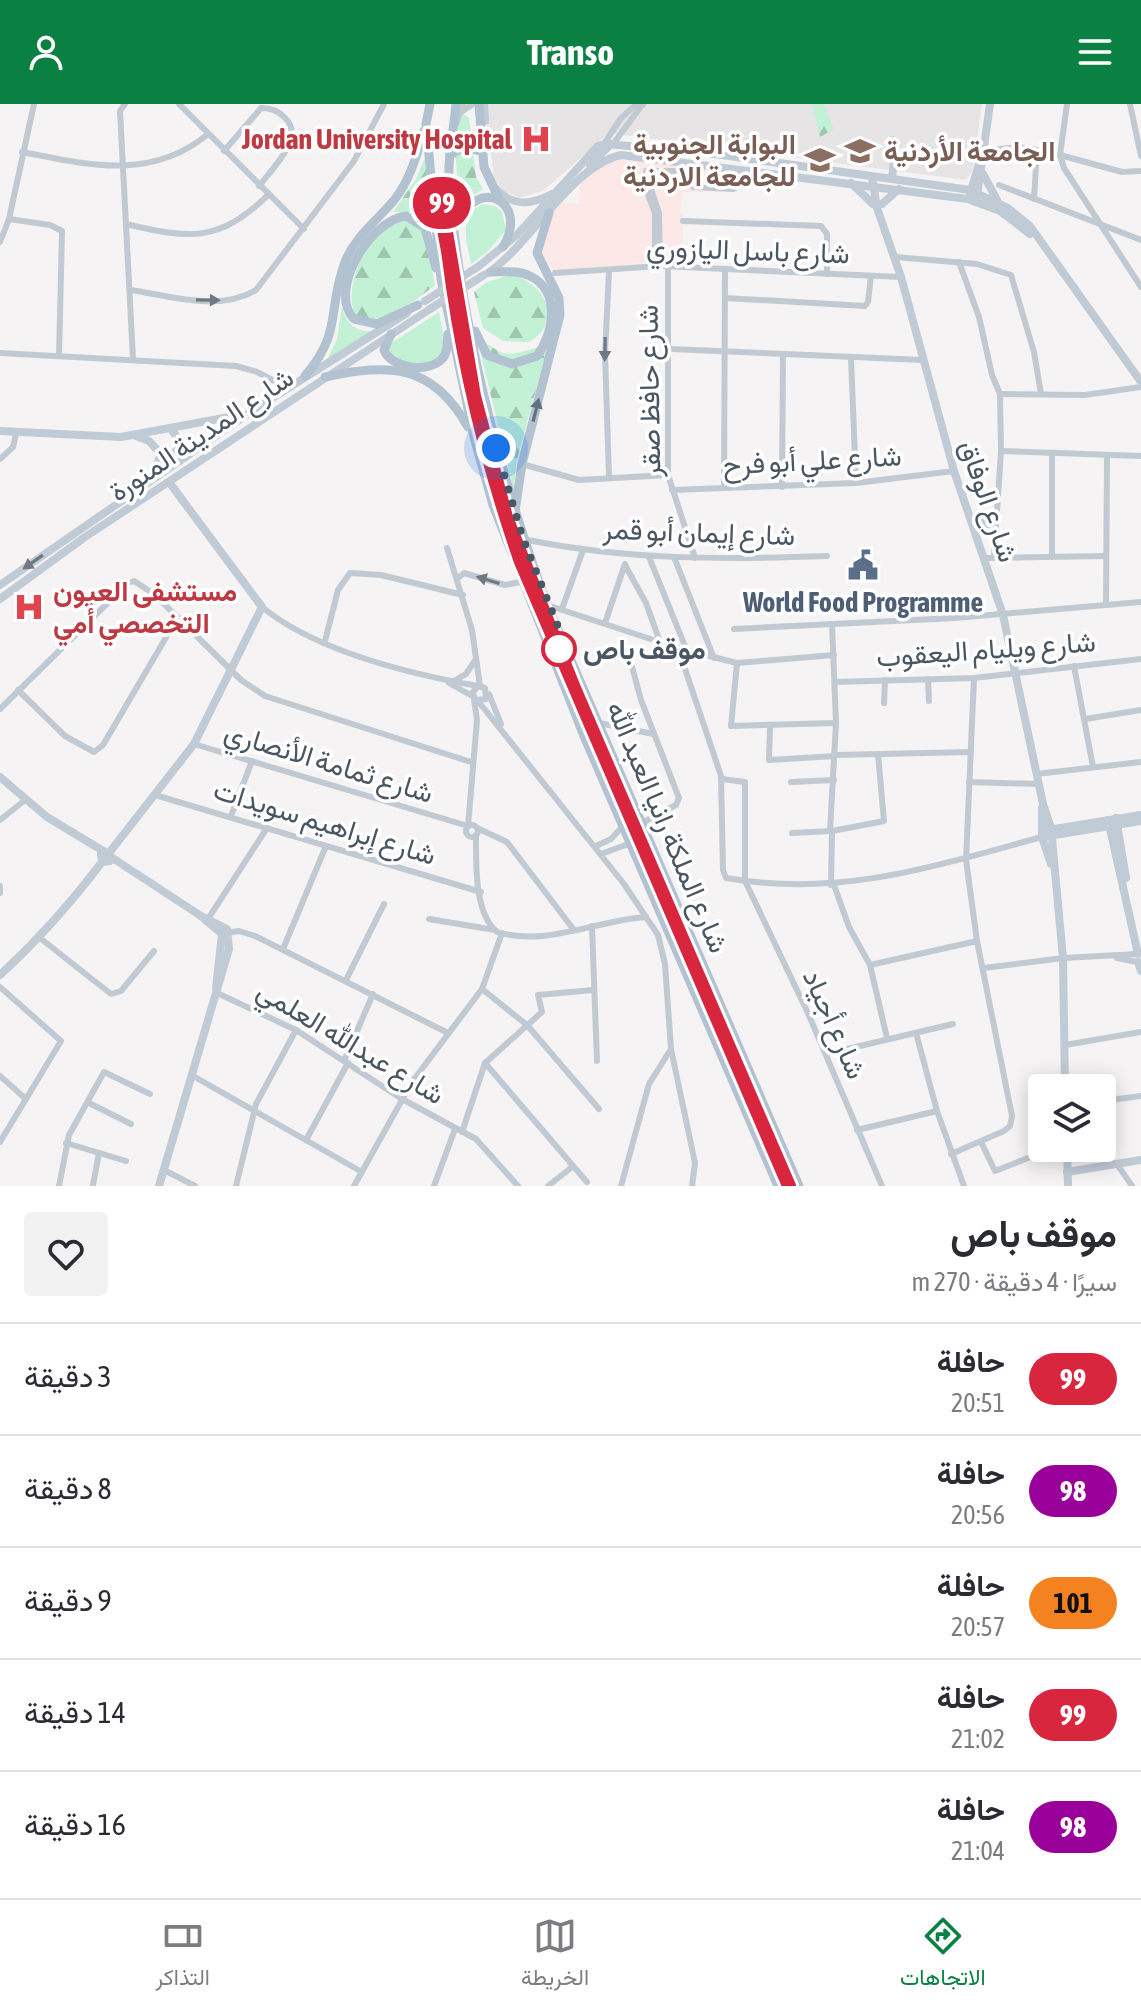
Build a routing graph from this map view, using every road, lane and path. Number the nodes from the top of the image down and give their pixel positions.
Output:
1 (34, 104) edge
2 (125, 104) edge
3 (179, 104) edge
4 (384, 104) edge
5 (430, 104) edge
6 (479, 104) edge
7 (637, 104) edge
8 (643, 104) edge
9 (990, 104) edge
10 (1067, 104) edge
11 (1130, 104) edge
12 (460, 107) edge
13 (426, 124) junction
14 (208, 134) junction
15 (892, 140) dead end
16 (609, 144) junction
17 (224, 151) junction
18 (481, 151) junction
19 (22, 152) junction
20 (983, 152) junction
21 (450, 155) junction
22 (1060, 155) junction
23 (1141, 156) edge
24 (122, 165) junction
25 (732, 167) junction
26 (751, 170) junction
27 (634, 171) dead end
28 (983, 171) junction
29 (1141, 171) edge
30 (646, 176) junction
31 (892, 179) junction
32 (875, 181) junction
33 (850, 183) junction
34 (562, 185) junction
35 (999, 185) dead end
36 (259, 186) junction
37 (702, 187) junction
38 (574, 188) junction
39 (899, 189) junction
40 (268, 195) junction
41 (973, 196) junction
42 (1034, 199) junction
43 (997, 201) junction
44 (501, 203) junction
45 (880, 209) junction
46 (549, 213) junction
47 (9, 219) junction
48 (683, 221) dead end
49 (126, 224) junction
50 (1098, 224) junction
51 (456, 227) junction
52 (304, 229) junction
53 (1037, 239) junction
54 (1141, 240) edge
55 (0, 242) edge
56 (503, 247) junction
57 (895, 257) junction
58 (959, 262) junction
59 (661, 266) junction
60 (725, 270) junction
61 (609, 271) junction
62 (487, 273) junction
63 (555, 273) dead end
64 (827, 274) junction
65 (871, 276) junction
66 (901, 277) junction
67 (441, 279) junction
68 (1141, 287) edge
69 (131, 290) junction
70 (725, 298) junction
71 (424, 305) junction
72 (468, 316) junction
73 (449, 323) junction
74 (391, 334) junction
75 (670, 349) junction
76 (724, 352) junction
77 (0, 353) edge
78 (783, 355) junction
79 (59, 356) junction
80 (851, 358) junction
81 (133, 359) junction
82 (923, 360) junction
83 (305, 376) junction
84 (325, 377) junction
85 (1141, 384) edge
86 (288, 388) junction
87 (1000, 394) junction
88 (1041, 394) junction
89 (249, 413) junction
90 (171, 429) junction
91 (0, 431) edge
92 (16, 434) junction
93 (135, 436) junction
94 (474, 437) junction
95 (1001, 451) junction
96 (161, 454) junction
97 (1052, 454) junction
98 (1107, 456) junction
99 (1141, 456) edge
100 (0, 459) edge
101 (522, 464) junction
102 (954, 471) junction
103 (668, 475) junction
104 (609, 477) junction
105 (151, 481) junction
106 (169, 482) junction
107 (856, 483) junction
108 (724, 487) junction
109 (782, 487) junction
110 (672, 490) junction
111 (515, 514) junction
112 (997, 515) junction
113 (972, 520) junction
114 (523, 539) junction
115 (447, 548) dead end
116 (583, 550) junction
117 (625, 556) junction
118 (827, 556) dead end
119 (1052, 556) junction
120 (1104, 556) junction
121 (649, 557) junction
122 (674, 557) junction
123 (695, 558) junction
124 (990, 558) junction
125 (625, 565) junction
126 (458, 578) junction
127 (520, 582) junction
128 (0, 585) edge
129 (463, 595) junction
130 (0, 599) edge
131 (1141, 602) edge
132 (547, 605) junction
133 (1106, 605) junction
134 (262, 607) junction
135 (562, 609) junction
136 (1003, 615) junction
137 (178, 617) junction
138 (605, 623) junction
139 (832, 624) junction
140 (734, 629) dead end
141 (325, 641) junction
142 (660, 642) junction
143 (678, 648) junction
144 (687, 651) junction
145 (834, 655) junction
146 (714, 658) junction
147 (476, 659) junction
148 (1141, 659) edge
149 (631, 663) dead end
150 (737, 663) junction
151 (1074, 666) junction
152 (230, 669) junction
153 (1017, 674) junction
154 (974, 678) junction
155 (928, 679) junction
156 (885, 680) junction
157 (450, 681) junction
158 (835, 682) junction
159 (479, 686) junction
160 (18, 690) junction
161 (487, 696) junction
162 (476, 699) junction
163 (929, 701) dead end
164 (884, 703) dead end
165 (483, 707) junction
166 (0, 709) edge
167 (1141, 710) edge
168 (494, 719) junction
169 (1085, 719) junction
170 (476, 722) junction
171 (599, 723) junction
172 (836, 723) junction
173 (770, 726) junction
174 (502, 728) junction
175 (653, 734) junction
176 (194, 744) junction
177 (971, 752) junction
178 (878, 754) junction
179 (835, 756) junction
180 (252, 761) junction
181 (471, 762) junction
182 (1141, 762) edge
183 (1093, 767) junction
184 (1036, 774) junction
185 (0, 777) edge
186 (722, 779) junction
187 (834, 780) junction
188 (791, 782) dead end
189 (969, 782) junction
190 (1039, 784) junction
191 (155, 795) junction
192 (25, 800) junction
193 (1141, 815) edge
194 (231, 816) junction
195 (0, 820) edge
196 (1141, 821) edge
197 (1113, 822) junction
198 (642, 823) junction
199 (623, 826) junction
200 (267, 828) junction
201 (472, 830) junction
202 (831, 831) junction
203 (792, 833) dead end
204 (1047, 833) junction
205 (631, 843) junction
206 (326, 846) junction
207 (596, 846) junction
208 (601, 854) junction
209 (106, 857) junction
210 (966, 860) junction
211 (745, 881) junction
212 (832, 885) junction
213 (0, 886) edge
214 (1126, 887) junction
215 (481, 892) junction
216 (0, 893) edge
217 (384, 904) dead end
218 (640, 909) junction
219 (628, 917) junction
220 (646, 917) junction
221 (206, 918) junction
222 (429, 919) dead end
223 (592, 926) junction
224 (574, 930) junction
225 (498, 932) junction
226 (226, 933) junction
227 (40, 938) junction
228 (977, 941) junction
229 (1141, 941) edge
230 (283, 949) junction
231 (154, 951) dead end
232 (1063, 958) junction
233 (1139, 960) edge
234 (870, 965) junction
235 (984, 968) junction
236 (0, 975) edge
237 (346, 980) junction
238 (0, 987) edge
239 (482, 989) junction
240 (593, 990) junction
241 (217, 993) junction
242 (373, 994) junction
243 (953, 1024) dead end
244 (527, 1025) junction
245 (296, 1030) junction
246 (1141, 1032) edge
247 (448, 1033) junction
248 (916, 1033) junction
249 (887, 1038) junction
250 (1065, 1045) junction
251 (671, 1049) junction
252 (826, 1054) junction
253 (597, 1061) dead end
254 (346, 1062) junction
255 (485, 1063) junction
256 (1065, 1074) edge
257 (0, 1076) edge
258 (193, 1076) junction
259 (150, 1094) dead end
260 (1141, 1096) edge
261 (26, 1099) junction
262 (402, 1099) junction
263 (1116, 1099) edge
264 (89, 1103) junction
265 (599, 1109) dead end
266 (254, 1110) junction
267 (937, 1111) junction
268 (131, 1124) dead end
269 (458, 1130) junction
270 (857, 1130) junction
271 (306, 1140) junction
272 (0, 1142) edge
273 (981, 1142) junction
274 (66, 1143) junction
275 (99, 1153) junction
276 (951, 1154) junction
277 (1028, 1158) dead end
278 (1141, 1160) edge
279 (126, 1161) dead end
280 (1067, 1162) edge
281 (1117, 1164) junction
282 (572, 1167) junction
283 (164, 1170) junction
284 (362, 1172) junction
285 (1067, 1172) junction
286 (587, 1182) dead end
287 (93, 1185) edge
288 (59, 1186) edge
289 (159, 1186) edge
290 (195, 1186) edge
291 (236, 1186) edge
292 (354, 1186) edge
293 (434, 1186) edge
294 (518, 1186) edge
295 (548, 1186) edge
296 (621, 1186) edge
297 (692, 1186) edge
298 (778, 1186) edge
299 (799, 1186) edge
300 (882, 1186) edge
301 (964, 1186) edge
302 (1068, 1186) edge
303 (1132, 1186) edge

1 - 19 street
2 - 24 street
3 - 14 street
4 - 52 street
5 - 13 main road, شارع الملكة رانيا العبد الله
6 - 12 street
6 - 18 main road
6 - 34 street
7 - 16 street
8 - 16 street
9 - 20 street
10 - 22 street
11 - 23 street
12 - 21 main road, شارع الملكة رانيا العبد الله
13 - 67 main road, شارع الملكة رانيا العبد الله
13 - 83 main road
14 - 17 street
14 - 24 street
15 - 31 street
16 - 32 street
16 - 34 street
16 - 38 street
17 - 36 street
17 - 36 street
18 - 21 main road
18 - 44 main road
19 - 24 street
19 - 47 street
20 - 28 street
20 - 41 street
20 - 42 street
21 - 51 main road, شارع الملكة رانيا العبد الله
22 - 29 street
22 - 50 street
24 - 49 street
25 - 26 street
25 - 37 street
25 - 38 street
26 - 33 street
26 - 37 street
27 - 30 street
28 - 41 street
28 - 43 street
30 - 37 street
30 - 59 street, شارع حافظ صقر
31 - 32 street
31 - 41 street
32 - 33 street
32 - 39 street
32 - 45 street, شارع الوفاق
33 - 45 street
34 - 56 street
35 - 42 street
36 - 40 street
38 - 46 street
39 - 41 street
39 - 45 street
40 - 49 street
40 - 52 street
41 - 43 street
41 - 53 street
42 - 50 street
43 - 53 street
44 - 51 main road
44 - 56 main road
45 - 57 street, شارع الوفاق
46 - 62 street
101 -> 46 main road
47 - 55 street
47 - 79 street
48 - 64 street
49 - 69 street
50 - 54 street
50 - 68 street
51 - 72 main road, شارع الملكة رانيا العبد الله
69 -> 52 street
53 - 85 street
56 - 71 street, bridge
57 - 58 street
57 - 66 street, شارع الوفاق
58 - 87 street
58 - 88 street
59 - 60 street, شارع باسل اليازوري
59 - 61 street, شارع باسل اليازوري
59 - 75 street, شارع حافظ صقر
60 - 64 street, شارع باسل اليازوري
60 - 70 street
61 - 63 street
61 -> 104 street, شارع باسل اليازوري
62 - 71 street, bridge
62 - 72 main road
64 - 65 street, شارع باسل اليازوري
65 - 66 street, شارع باسل اليازوري
65 - 70 street
66 - 82 street, شارع الوفاق
67 - 71 main road
67 - 73 main road, شارع الملكة رانيا العبد الله
69 - 81 street
70 - 76 street
71 - 74 street, شارع المدينة المنورة
71 - 83 street, شارع المدينة المنورة
72 - 111 main road, شارع الملكة رانيا العبد الله
73 - 74 main road
73 - 94 main road, شارع الملكة رانيا العبد الله
74 - 84 street, شارع المدينة المنورة
75 - 76 street
75 - 103 street, شارع حافظ صقر
76 - 78 street
76 - 108 street
77 - 79 street
78 - 80 street
78 - 109 street
79 - 81 street
80 - 82 street
80 - 107 street
81 - 86 street
82 - 102 street, شارع الوفاق
83 - 86 street, شارع المدينة المنورة
84 - 94 main road
84 - 106 street, شارع المدينة المنورة
85 - 88 street
86 - 89 street, شارع المدينة المنورة
87 - 88 street
87 - 95 street
89 - 90 street
89 - 105 street, شارع المدينة المنورة
90 - 93 street
90 - 96 street
91 - 92 street
92 - 93 street
92 - 100 street
93 - 96 street
94 - 127 main road, شارع الملكة رانيا العبد الله
95 - 97 street
95 - 112 street
96 - 105 street
97 - 98 street
97 - 119 street
98 - 99 street
98 - 120 street
101 - 104 street
101 - 111 main road
102 - 107 street, شارع علي أبو فرح
102 - 113 street, شارع الوفاق
103 - 104 street
103 - 110 street, شارع حافظ صقر
105 -> 128 street, شارع المدينة المنورة
106 - 130 street, شارع المدينة المنورة
106 - 134 street
107 - 109 street, شارع علي أبو فرح
108 - 109 street, شارع علي أبو فرح
108 - 110 street, شارع علي أبو فرح
110 - 123 street, شارع حافظ صقر
111 - 114 main road, شارع الملكة رانيا العبد الله
112 - 113 street
112 - 124 street
113 - 124 street, شارع الوفاق
114 - 116 street, شارع إيمان أبو قمر
114 - 132 main road, شارع الملكة رانيا العبد الله
115 - 126 street
116 - 117 street, شارع إيمان أبو قمر
116 - 135 street
117 - 121 street, شارع إيمان أبو قمر
117 - 125 street
118 - 123 street, شارع إيمان أبو قمر
119 - 120 street
119 - 124 street
120 - 133 street
121 - 122 street, شارع إيمان أبو قمر
121 - 144 street
122 - 123 street, شارع إيمان أبو قمر
122 - 146 street
124 - 136 street, شارع الوفاق
125 - 138 street
125 - 142 street
127 -> 126 street
126 - 129 street
127 - 199 main road, شارع الملكة رانيا العبد الله
129 - 141 street
129 - 147 street
131 - 133 street
132 - 135 street
132 - 171 main road, شارع الملكة رانيا العبد الله
133 - 136 street
134 - 141 street
134 - 152 street
135 - 138 street
136 - 139 street
136 - 153 street, شارع الوفاق
137 - 152 street
137 - 160 street
137 - 160 street
138 - 142 street
139 - 140 street
139 - 145 street
141 - 157 street
142 - 143 street
143 - 144 street
143 - 186 street
144 - 146 street
145 - 150 street
145 - 158 street
146 - 150 street
147 - 157 street
147 - 159 street
148 - 151 street, شارع ويليام اليعقوب
149 - 175 street
150 - 173 street
151 - 153 street, شارع ويليام اليعقوب
151 - 169 street
152 - 176 street
152 - 181 street
153 - 154 street, شارع ويليام اليعقوب
153 - 184 street, شارع الوفاق
154 - 155 street, شارع ويليام اليعقوب
154 - 177 street
155 - 156 street, شارع ويليام اليعقوب
155 - 163 street
156 - 158 street, شارع ويليام اليعقوب
156 - 164 street
157 - 159 street
157 - 162 street
158 - 172 street
159 - 161 street
159 - 162 street
160 - 166 street
161 - 162 street
161 - 165 street
161 - 174 street
162 - 165 street
162 - 170 street
165 - 168 street
165 - 170 street
167 - 169 street
168 - 170 street
168 - 174 street
169 - 183 street
170 - 181 street
171 - 175 street
171 - 198 main road, شارع الملكة رانيا العبد الله
172 - 173 street
172 - 179 street
173 - 179 street
174 - 207 street
175 - 198 street
176 - 180 street, شارع ثمامة الأنصاري
176 - 191 street
177 - 178 street
177 - 189 street
178 - 179 street
178 - 202 street
179 - 187 street
180 - 194 street
180 - 201 street, شارع ثمامة الأنصاري
181 - 201 street
182 - 183 street
183 - 184 street
184 - 190 street, شارع الوفاق
185 - 192 street
186 - 211 street
186 - 211 street
187 - 188 street
187 - 202 street
189 - 190 street
189 - 210 street
190 - 204 street, شارع الوفاق
191 - 194 street, شارع إبراهيم سويدات
191 - 209 street
192 - 195 street
192 - 209 street
193 - 197 street
194 - 200 street, شارع إبراهيم سويدات
196 - 197 street
197 - 204 street
197 - 214 street
198 - 299 main road, شارع الملكة رانيا العبد الله
199 - 205 main road, شارع الملكة رانيا العبد الله
199 - 207 street
200 - 206 street, شارع إبراهيم سويدات
200 - 221 street
201 - 215 street
201 - 224 street, شارع ثمامة الأنصاري
202 - 203 street
202 - 212 street
204 - 210 street
204 - 232 street, شارع الوفاق
205 - 208 street
205 - 298 main road, شارع الملكة رانيا العبد الله
206 - 215 street, شارع إبراهيم سويدات
206 - 230 street
207 - 208 street
208 - 218 street
209 - 221 street
209 - 227 street
210 - 212 street
210 - 228 street
211 - 212 street
211 - 252 street, شارع أجياد
212 - 234 street
213 - 216 street
214 - 229 street
214 - 233 street
215 - 225 street
217 - 237 street
218 - 219 street
218 - 220 street
219 - 220 street
219 - 223 street
220 - 251 street
221 - 226 street
222 - 225 street
223 - 224 street
223 - 240 street
224 - 225 street
225 - 239 street
226 - 230 street
226 - 241 street
227 - 231 street
227 - 236 street
228 - 234 street
228 - 235 street
230 - 237 street
232 - 233 street
232 - 235 street
232 - 250 street, شارع الوفاق
234 - 249 street
235 - 273 street
237 - 242 street
238 - 261 street
239 - 244 street
239 - 247 street
240 - 244 street
240 - 253 street
241 - 245 street, شارع عبدالله العلمي
241 - 258 street
242 - 247 street
242 - 254 street
243 - 248 street
244 - 255 street
244 - 265 street
245 - 254 street, شارع عبدالله العلمي
245 - 266 street
246 - 250 street
247 - 262 street
248 - 249 street
248 - 267 street
249 - 252 street
250 - 256 street, شارع الوفاق
251 - 296 street
251 - 297 street
252 - 270 street, شارع أجياد
254 - 262 street, شارع عبدالله العلمي
254 - 271 street
255 - 269 street
255 - 282 street
257 - 261 street
258 - 266 street
258 - 283 street
259 - 264 street
260 - 263 street
261 - 272 street
262 - 269 street, شارع عبدالله العلمي
262 - 284 street
264 - 268 street
264 - 274 street
266 - 271 street
266 - 291 street
267 - 270 street
267 - 276 street
269 - 293 street
269 - 294 street, شارع عبدالله العلمي
270 - 300 street, شارع أجياد
271 - 284 street
273 - 276 street
273 - 277 street
274 - 275 street
274 - 288 street
275 - 279 street
275 - 287 street
276 - 301 street
278 - 281 street
280 - 285 street
281 - 285 street
281 - 303 street
282 - 286 street
282 - 295 street
283 - 289 street
283 - 290 street
284 - 292 street
285 - 302 street

